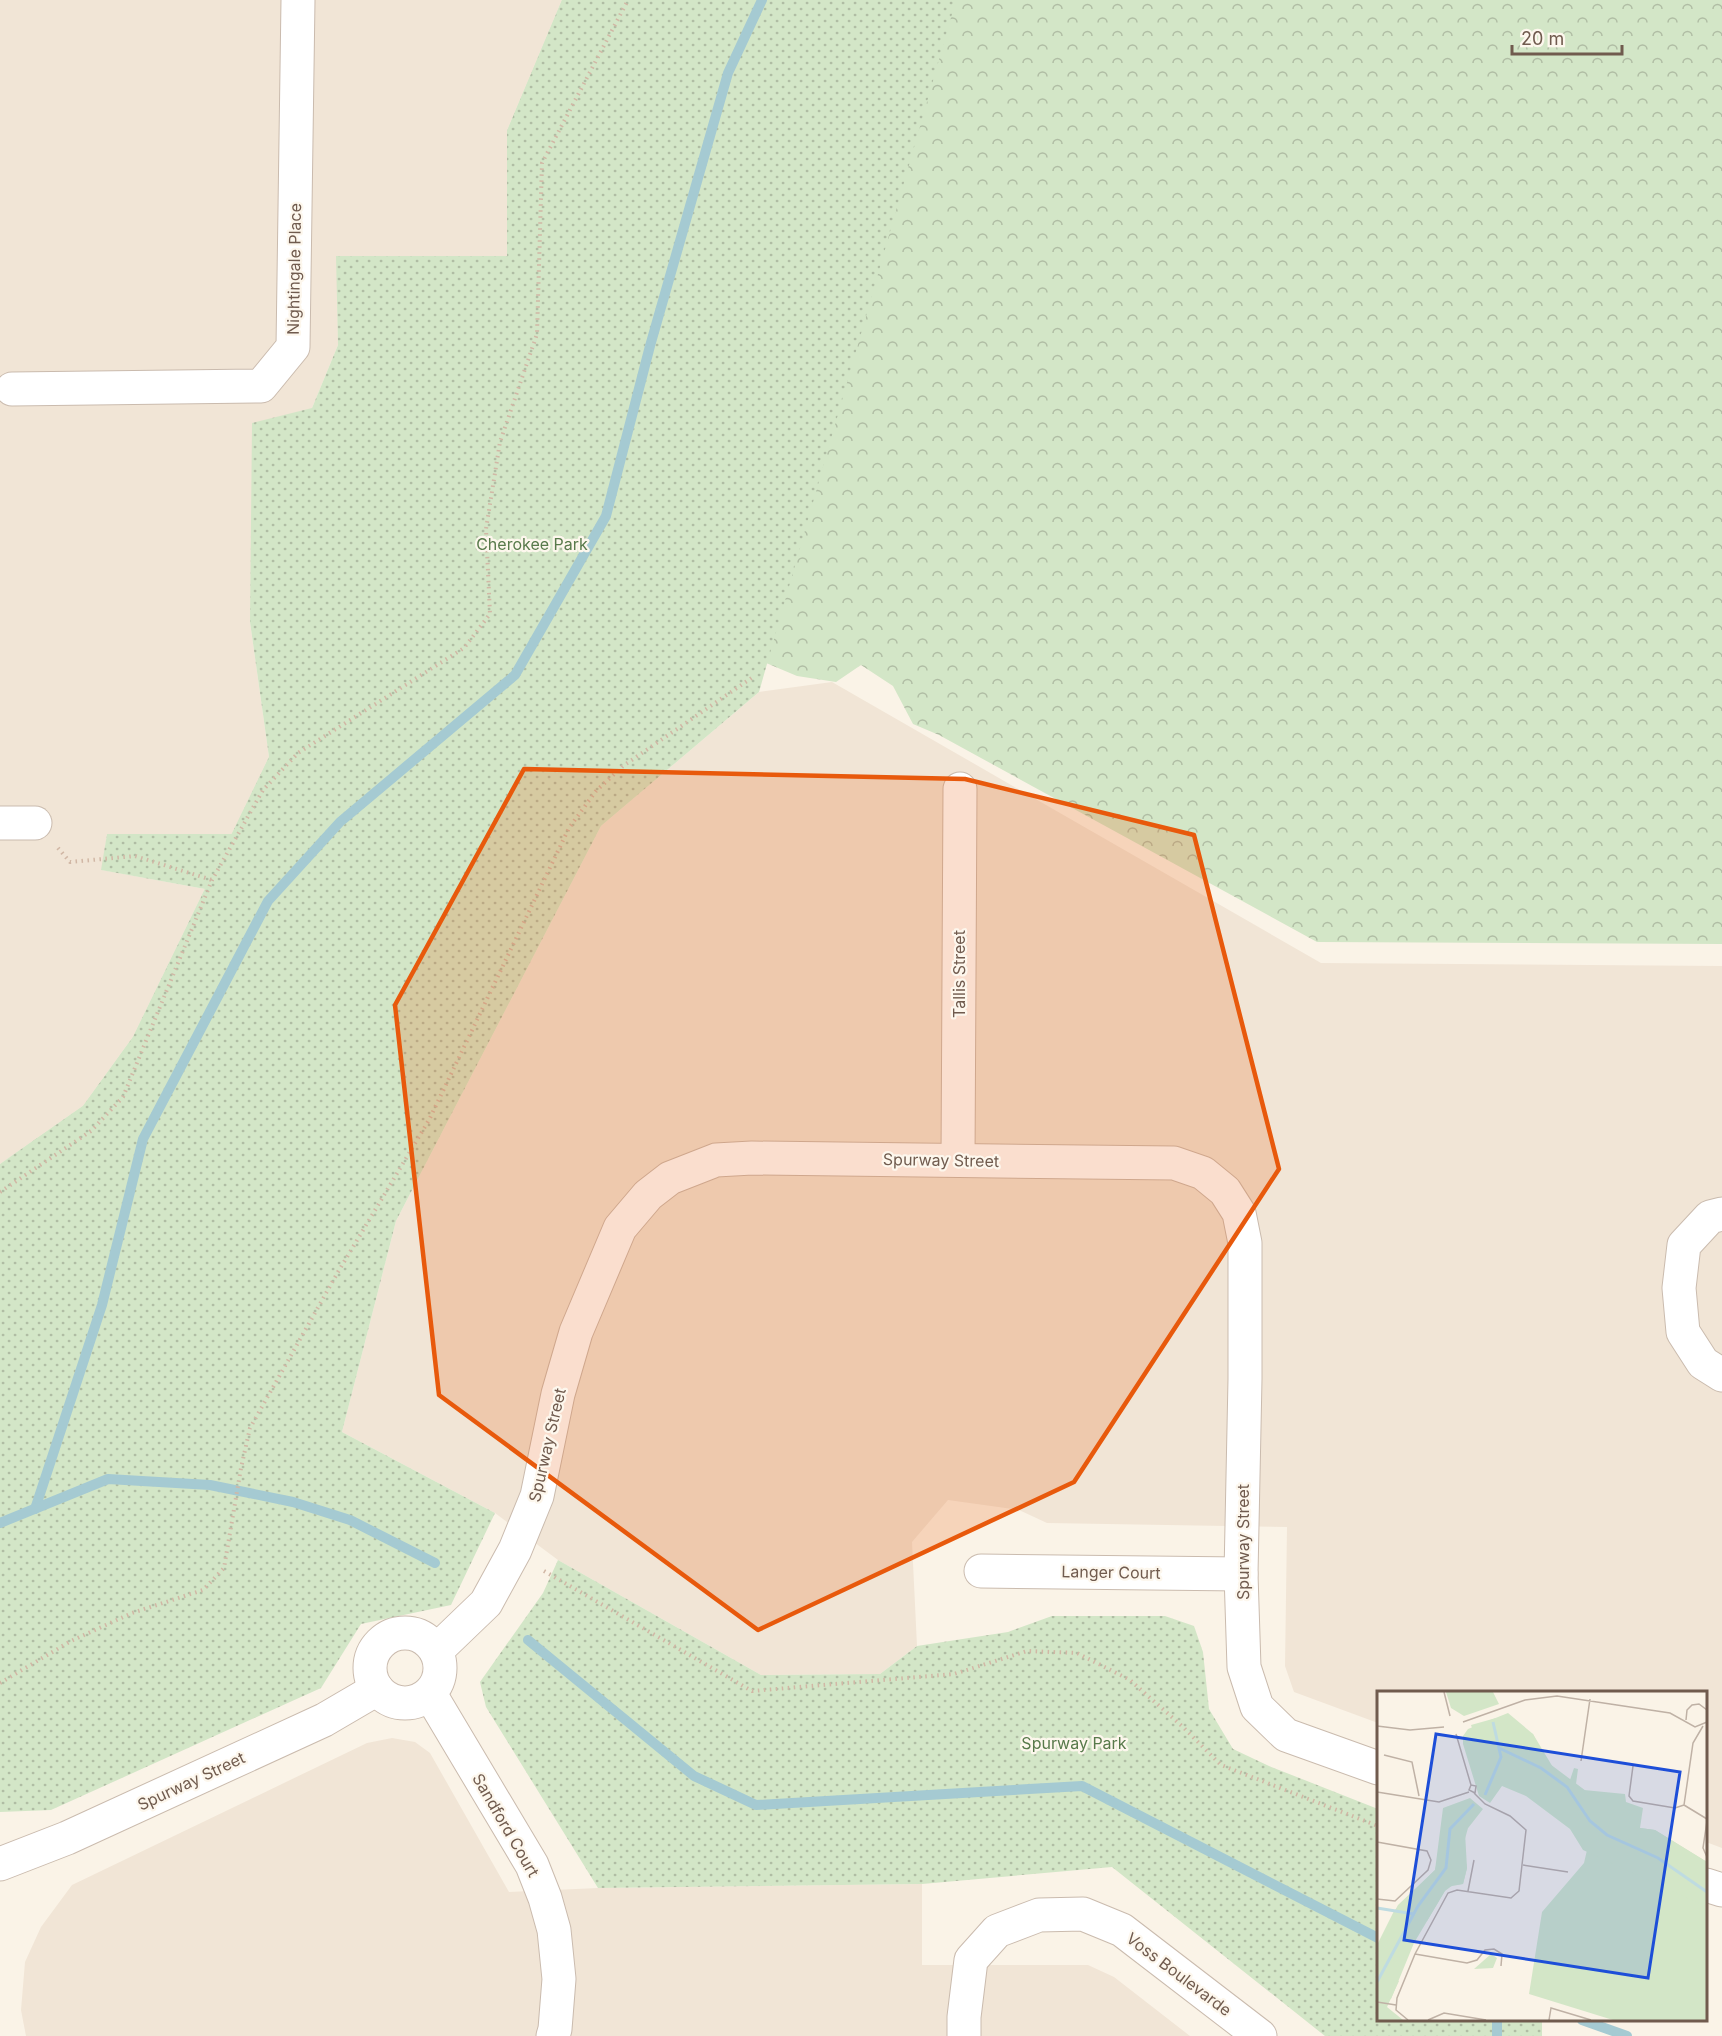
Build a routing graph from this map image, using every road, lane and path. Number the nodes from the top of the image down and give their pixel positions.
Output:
1 (298, 0) edge
2 (628, 0) edge
3 (12, 389) dead end
4 (753, 677) dead end
5 (960, 789) dead end
6 (0, 823) edge
7 (35, 823) joint
8 (212, 880) junction
9 (958, 1160) junction
10 (0, 1192) edge
11 (1722, 1214) edge
12 (1722, 1375) edge
13 (544, 1571) dead end
14 (981, 1571) dead end
15 (1241, 1574) junction
16 (436, 1651) junction
17 (0, 1683) edge
18 (377, 1689) junction
19 (430, 1694) junction
20 (1377, 1768) edge
21 (1377, 1826) edge
22 (0, 1864) edge
23 (1707, 1885) edge
24 (1722, 1890) edge
25 (552, 2036) edge
26 (964, 2036) edge
27 (1260, 2036) edge

1 - 3 street, Nightingale Place
2 - 8 path
4 - 17 path
5 - 9 street, Tallis Street
6 - 7 street
7 - 8 path
8 - 10 path
9 - 15 street, Spurway Street
9 - 16 street, Spurway Street
11 - 12 street
13 - 21 path
14 - 15 street, Langer Court
15 - 20 street, Spurway Street
16 - 18 street
16 - 19 street
18 - 19 street
18 - 22 street, Spurway Street
19 - 25 street, Sandford Court
23 - 24 street
26 - 27 street, Voss Boulevarde

